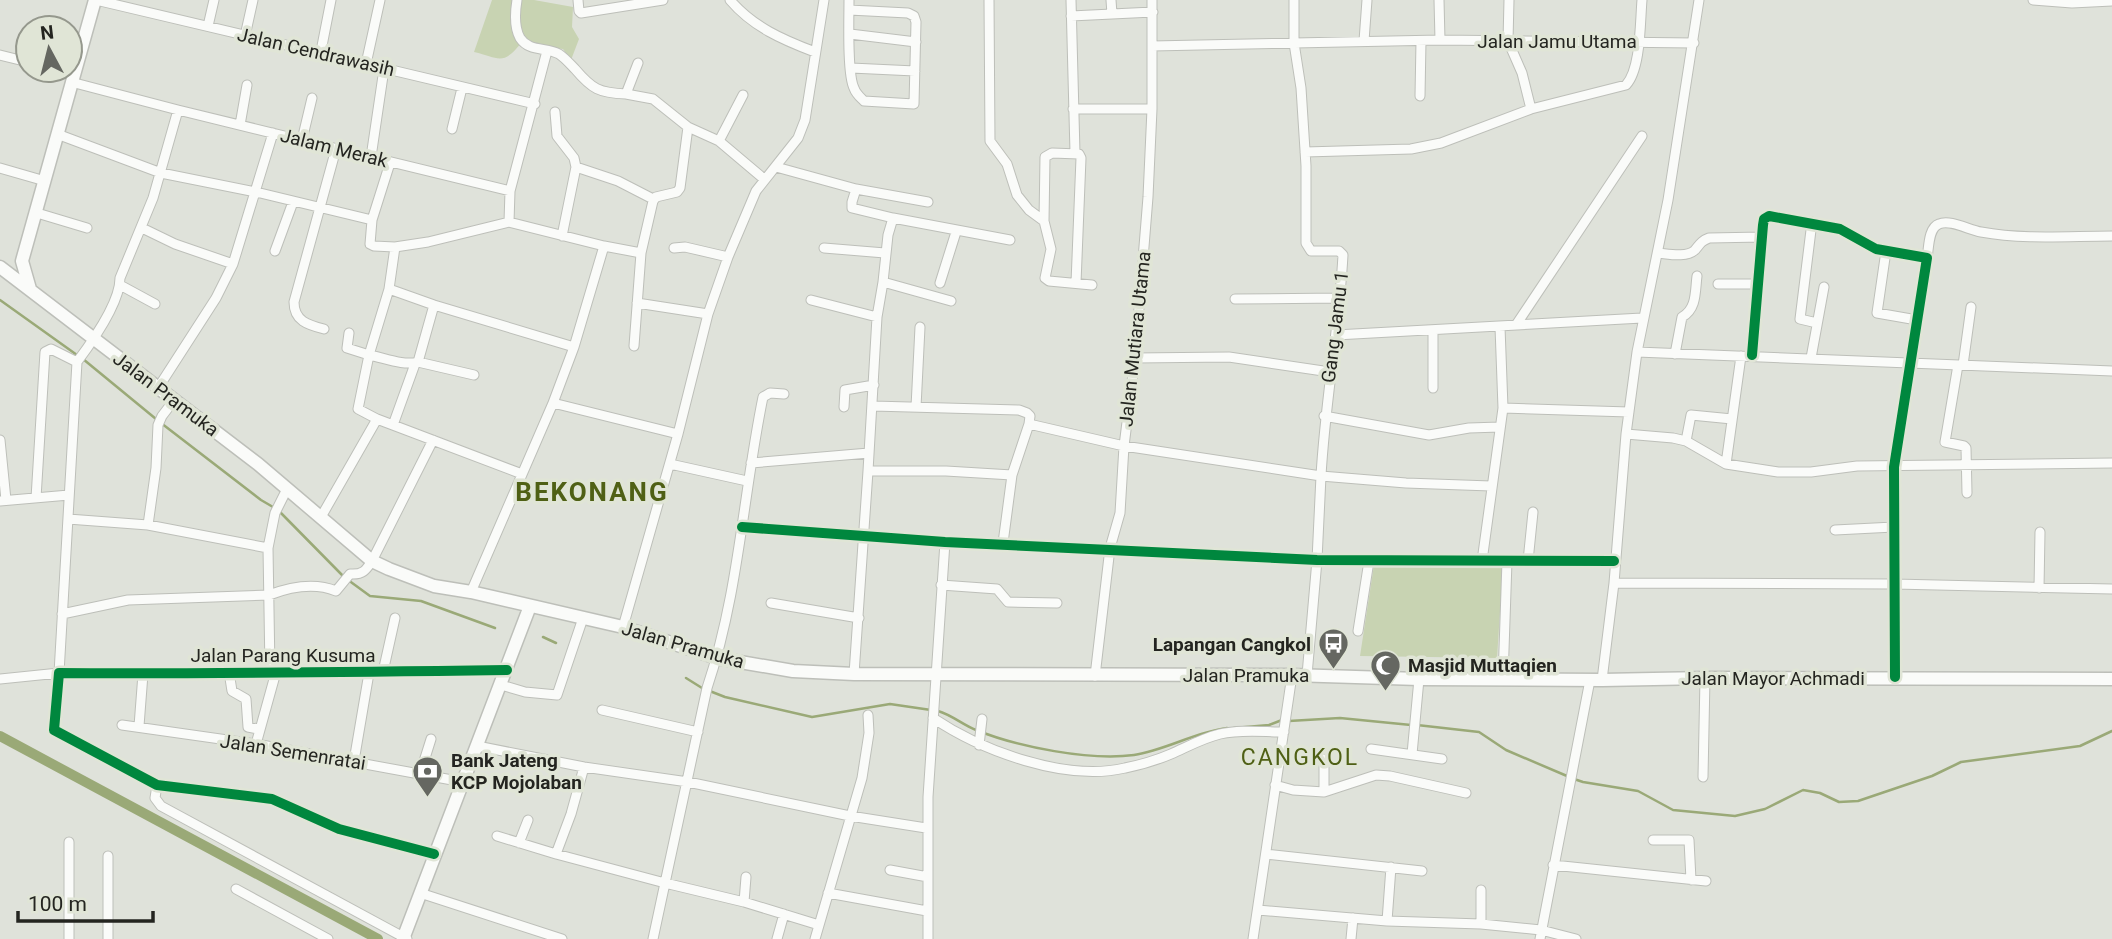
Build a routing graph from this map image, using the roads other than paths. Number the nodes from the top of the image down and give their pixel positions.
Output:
1 (96, 0) edge
2 (214, 0) edge
3 (253, 0) edge
4 (331, 0) edge
5 (380, 0) edge
6 (517, 0) edge
7 (578, 0) edge
8 (663, 0) edge
9 (730, 0) edge
10 (824, 0) edge
11 (989, 0) edge
12 (1071, 0) edge
13 (1111, 0) edge
14 (1152, 0) edge
15 (1294, 0) edge
16 (1367, 0) edge
17 (1439, 0) edge
18 (1509, 0) edge
19 (1642, 0) edge
20 (1699, 0) edge
21 (2033, 0) edge
22 (2112, 1) edge
23 (849, 5) edge
24 (1153, 12) junction
25 (1112, 14) junction
26 (1071, 16) junction
27 (208, 26) junction
28 (84, 32) edge
29 (850, 34) junction
30 (245, 36) junction
31 (1440, 40) junction
32 (1364, 41) junction
33 (1421, 41) junction
34 (1508, 41) junction
35 (1639, 41) junction
36 (916, 42) junction
37 (1294, 43) junction
38 (1694, 43) junction
39 (1152, 47) junction
40 (321, 51) junction
41 (547, 51) junction
42 (815, 52) junction
43 (638, 63) dead end
44 (366, 64) junction
45 (851, 68) junction
46 (384, 69) junction
47 (915, 71) junction
48 (84, 80) edge
49 (66, 84) edge
50 (247, 85) dead end
51 (462, 88) junction
52 (626, 94) junction
53 (743, 95) dead end
54 (1420, 96) dead end
55 (312, 98) dead end
56 (535, 104) junction
57 (1073, 109) junction
58 (1152, 109) junction
59 (1531, 109) junction
60 (178, 110) junction
61 (555, 112) dead end
62 (240, 125) junction
63 (688, 127) junction
64 (452, 129) dead end
65 (273, 133) junction
66 (57, 134) junction
67 (1642, 136) dead end
68 (302, 140) junction
69 (719, 141) junction
70 (335, 149) junction
71 (1305, 152) junction
72 (1075, 153) junction
73 (371, 157) junction
74 (390, 163) junction
75 (576, 167) junction
76 (776, 167) junction
77 (0, 168) edge
78 (161, 173) junction
79 (764, 179) junction
80 (45, 181) junction
81 (856, 189) junction
82 (510, 191) junction
83 (256, 192) junction
84 (653, 199) junction
85 (293, 202) junction
86 (928, 202) dead end
87 (320, 208) junction
88 (37, 213) junction
89 (893, 218) junction
90 (372, 220) junction
91 (1044, 221) junction
92 (509, 222) junction
93 (1812, 222) junction
94 (87, 228) dead end
95 (142, 228) junction
96 (956, 232) junction
97 (562, 236) junction
98 (2112, 236) edge
99 (1762, 237) junction
100 (1010, 240) dead end
101 (604, 246) junction
102 (395, 247) junction
103 (674, 248) dead end
104 (824, 248) dead end
105 (275, 251) dead end
106 (1886, 251) junction
107 (642, 253) junction
108 (885, 253) junction
109 (1658, 253) junction
110 (728, 257) junction
111 (1927, 258) junction
112 (22, 261) junction
113 (233, 264) junction
114 (1, 268) edge
115 (1697, 275) dead end
116 (883, 282) junction
117 (1076, 282) junction
118 (940, 283) dead end
119 (1718, 284) dead end
120 (1758, 284) junction
121 (120, 285) junction
122 (1092, 285) dead end
123 (1824, 287) dead end
124 (30, 289) junction
125 (389, 289) junction
126 (1340, 298) junction
127 (1235, 299) dead end
128 (811, 300) dead end
129 (951, 301) dead end
130 (637, 303) junction
131 (155, 304) dead end
132 (434, 305) junction
133 (1971, 307) dead end
134 (708, 314) junction
135 (877, 317) junction
136 (1642, 318) junction
137 (1917, 320) junction
138 (1817, 323) junction
139 (1516, 325) junction
140 (920, 327) dead end
141 (1500, 327) junction
142 (324, 329) dead end
143 (1433, 330) junction
144 (349, 333) dead end
145 (1336, 335) junction
146 (92, 342) junction
147 (634, 346) dead end
148 (573, 347) junction
149 (1637, 352) junction
150 (1675, 354) junction
151 (369, 355) junction
152 (1752, 355) junction
153 (1741, 356) junction
154 (1135, 358) junction
155 (1811, 358) junction
156 (78, 361) junction
157 (1910, 362) junction
158 (416, 363) junction
159 (1960, 365) junction
160 (2112, 371) edge
161 (1330, 372) junction
162 (474, 375) dead end
163 (874, 385) junction
164 (158, 388) junction
165 (1433, 388) dead end
166 (784, 394) dead end
167 (175, 399) junction
168 (552, 403) junction
169 (873, 405) junction
170 (844, 407) dead end
171 (916, 407) junction
172 (1503, 408) junction
173 (1629, 412) junction
174 (1324, 416) junction
175 (377, 419) junction
176 (1732, 419) junction
177 (1028, 424) junction
178 (393, 425) junction
179 (1500, 427) junction
180 (678, 434) junction
181 (1626, 434) junction
182 (0, 440) edge
183 (433, 440) junction
184 (1686, 441) junction
185 (1124, 446) junction
186 (869, 453) junction
187 (751, 463) junction
188 (2112, 463) edge
189 (670, 464) junction
190 (1726, 464) junction
191 (1967, 466) junction
192 (1894, 467) junction
193 (868, 471) junction
194 (522, 474) junction
195 (1012, 475) junction
196 (1321, 476) junction
197 (747, 481) junction
198 (1967, 485) dead end
199 (1491, 486) junction
200 (287, 489) junction
201 (69, 495) junction
202 (36, 498) junction
203 (3, 500) edge
204 (1534, 512) dead end
205 (321, 517) junction
206 (68, 519) junction
207 (148, 525) junction
208 (742, 527) junction
209 (1894, 527) junction
210 (1835, 530) dead end
211 (2040, 532) dead end
212 (865, 535) junction
213 (945, 542) junction
214 (1003, 543) junction
215 (268, 548) junction
216 (1111, 548) junction
217 (1317, 559) junction
218 (372, 561) junction
219 (1369, 561) junction
220 (1482, 561) junction
221 (1507, 561) junction
222 (1528, 561) junction
223 (1614, 561) junction
224 (1614, 583) junction
225 (1894, 584) junction
226 (941, 586) junction
227 (2039, 588) junction
228 (2112, 589) edge
229 (471, 592) junction
230 (270, 595) junction
231 (771, 603) dead end
232 (1057, 603) dead end
233 (530, 606) junction
234 (62, 614) junction
235 (395, 618) dead end
236 (583, 618) junction
237 (859, 618) junction
238 (623, 627) junction
239 (1358, 631) dead end
240 (717, 658) junction
241 (507, 670) junction
242 (273, 671) junction
243 (383, 672) junction
244 (59, 673) junction
245 (229, 673) junction
246 (369, 673) junction
247 (143, 674) junction
248 (854, 674) junction
249 (935, 674) junction
250 (1292, 675) junction
251 (1307, 675) junction
252 (1094, 676) junction
253 (1895, 677) junction
254 (1706, 678) junction
255 (0, 679) edge
256 (1419, 679) junction
257 (2112, 679) edge
258 (1503, 680) junction
259 (1596, 680) junction
260 (501, 685) junction
261 (602, 710) dead end
262 (933, 713) junction
263 (868, 715) dead end
264 (982, 719) dead end
265 (1285, 723) junction
266 (122, 725) dead end
267 (139, 726) junction
268 (258, 730) junction
269 (698, 732) junction
270 (431, 739) dead end
271 (256, 744) junction
272 (979, 745) junction
273 (477, 746) junction
274 (1371, 749) dead end
275 (1412, 754) junction
276 (1324, 759) dead end
277 (1443, 759) dead end
278 (354, 761) junction
279 (584, 767) junction
280 (420, 774) junction
281 (1703, 777) dead end
282 (463, 782) junction
283 (688, 782) junction
284 (157, 785) junction
285 (1275, 785) junction
286 (1324, 792) junction
287 (1466, 793) dead end
288 (850, 816) junction
289 (528, 820) dead end
290 (926, 828) junction
291 (496, 836) dead end
292 (1653, 840) dead end
293 (69, 842) dead end
294 (519, 843) junction
295 (435, 854) junction
296 (556, 854) junction
297 (1266, 854) junction
298 (108, 856) dead end
299 (1553, 865) junction
300 (1391, 867) junction
301 (890, 870) dead end
302 (1422, 871) dead end
303 (746, 877) dead end
304 (928, 877) junction
305 (1690, 880) junction
306 (1706, 881) dead end
307 (666, 883) junction
308 (236, 889) dead end
309 (1481, 890) dead end
310 (828, 892) junction
311 (420, 893) junction
312 (744, 902) junction
313 (1258, 910) junction
314 (928, 911) junction
315 (784, 914) junction
316 (1353, 918) junction
317 (1387, 922) junction
318 (1481, 924) junction
319 (819, 925) junction
320 (1540, 935) edge
321 (404, 938) edge
322 (69, 939) edge
323 (108, 939) edge
324 (328, 939) edge
325 (562, 939) edge
326 (653, 939) edge
327 (777, 939) edge
328 (815, 939) edge
329 (928, 939) edge
330 (1253, 939) edge
331 (1351, 939) edge
332 (1576, 939) edge

1 - 27 street, Jalan Cendrawasih
1 - 28 main road
2 - 27 street
3 - 30 street
4 - 40 street
5 - 44 street
6 - 41 street
7 - 8 street
9 - 42 street
10 - 42 street
11 - 91 street
12 - 26 street
13 - 25 street
14 - 24 street, Jalan Mutiara Utama
15 - 37 street, Gang Jamu 1
16 - 32 street
17 - 31 street
18 - 34 street
19 - 35 street
20 - 38 street
21 - 22 street
23 - 29 street
23 - 36 street
24 - 25 street
24 - 39 street, Jalan Mutiara Utama
25 - 26 street
26 - 57 street
27 - 30 street, Jalan Cendrawasih
29 - 36 street
29 - 45 street
30 - 40 street, Jalan Cendrawasih
31 - 33 street, Jalan Jamu Utama
31 - 34 street, Jalan Jamu Utama
32 - 33 street, Jalan Jamu Utama
32 - 37 street, Jalan Jamu Utama
33 - 54 street
34 - 35 street, Jalan Jamu Utama
34 - 59 street
35 - 38 street, Jalan Jamu Utama
35 - 59 street
36 - 47 street
37 - 39 street, Jalan Jamu Utama
37 - 71 street, Gang Jamu 1
38 - 109 street
39 - 58 street, Jalan Mutiara Utama
40 - 44 street, Jalan Cendrawasih
41 - 52 street
41 - 56 street
42 - 76 street
43 - 52 street
44 - 46 street, Jalan Cendrawasih
45 - 47 street
45 - 47 street
46 - 51 street, Jalan Cendrawasih
46 - 73 street
48 - 60 street, Jalam Merak
49 - 66 main road
50 - 62 street
51 - 56 street, Jalan Cendrawasih
51 - 64 street
52 - 63 street
53 - 69 street
55 - 68 street
56 - 82 street
57 - 58 street
57 - 72 street
58 - 154 street, Jalan Mutiara Utama
59 - 71 street
60 - 62 street, Jalam Merak
60 - 78 street
61 - 75 street
62 - 65 street, Jalam Merak
63 - 69 street
63 - 84 street
65 - 68 street, Jalam Merak
65 - 83 street
66 - 78 street
66 - 80 main road
67 - 139 street
68 - 70 street, Jalam Merak
69 - 79 street
70 - 73 street, Jalam Merak
70 - 87 street
71 - 126 street, Gang Jamu 1
72 - 91 street
72 - 117 street
73 - 74 street, Jalam Merak
74 - 82 street, Jalam Merak
74 - 90 street
75 - 84 street
75 - 97 street
76 - 79 street
76 - 81 street
77 - 80 street
78 - 83 street
78 - 95 street
79 - 110 street
80 - 88 main road
81 - 86 street
81 - 89 street
82 - 92 street
83 - 85 street
83 - 113 street
84 - 107 street
85 - 87 street
85 - 105 street
87 - 90 street
87 - 142 street
88 - 94 street
88 - 112 main road
89 - 96 street
89 - 108 street
90 - 102 street
91 - 117 street
92 - 97 street
92 - 102 street
93 - 99 street
93 - 106 street
93 - 138 street
95 - 113 street
95 - 121 street
96 - 100 street
96 - 118 street
97 - 101 street
98 - 111 street
99 - 109 street
99 - 120 street
101 - 107 street
101 - 148 street
102 - 125 street
103 - 110 street
104 - 108 street
106 - 111 street
106 - 137 street
107 - 130 street
108 - 116 street
109 - 136 street
110 - 134 street
111 - 137 street
112 - 114 main road
112 - 124 main road
113 - 164 street
114 - 124 main road, Jalan Pramuka
115 - 150 street
116 - 129 street
116 - 135 street
117 - 122 street
119 - 120 street
120 - 152 street
121 - 131 street
121 - 146 street
123 - 138 street
124 - 146 main road, Jalan Pramuka
125 - 132 street
125 - 151 street
126 - 127 street
126 - 145 street, Gang Jamu 1
128 - 135 street
130 - 134 street
130 - 147 street
132 - 148 street
132 - 158 street
133 - 159 street
134 - 180 street
135 - 163 street
136 - 139 street
136 - 149 street
137 - 157 street
138 - 155 street
139 - 141 street
140 - 171 street
141 - 143 street
141 - 172 street
143 - 145 street
143 - 165 street
144 - 151 street
145 - 161 street, Gang Jamu 1
146 - 156 street
146 - 164 main road, Jalan Pramuka
148 - 168 street
149 - 150 street
149 - 173 street
150 - 153 street
151 - 158 street
151 - 175 street
152 - 153 street
152 - 155 street
153 - 176 street
154 - 161 street
154 - 185 street, Jalan Mutiara Utama
155 - 157 street
156 - 201 street
156 - 202 street
157 - 159 street
157 - 192 street
158 - 162 street
158 - 178 street
159 - 160 street
159 - 191 street
161 - 174 street, Gang Jamu 1
163 - 169 street
163 - 170 street
164 - 167 main road, Jalan Pramuka
166 - 187 street
167 - 200 main road, Jalan Pramuka
167 - 207 street
168 - 180 street
168 - 194 street
169 - 171 street
169 - 186 street
171 - 177 street
172 - 173 street
172 - 179 street
173 - 181 street
174 - 179 street
174 - 196 street, Gang Jamu 1
175 - 178 street
175 - 205 street
176 - 184 street
176 - 190 street
177 - 185 street
177 - 195 street
178 - 183 street
179 - 199 street
180 - 189 street
181 - 184 street
181 - 223 street
182 - 203 street
183 - 194 street
183 - 218 street
184 - 190 street
185 - 196 street
185 - 216 street, Jalan Mutiara Utama
186 - 187 street
186 - 193 street
187 - 197 street
188 - 191 street
189 - 197 street
189 - 238 street
190 - 192 street
191 - 192 street
191 - 198 street
192 - 209 street
193 - 195 street
193 - 212 street
194 - 229 street
195 - 214 street
196 - 199 street
196 - 217 street, Gang Jamu 1
197 - 208 street
199 - 220 street
200 - 205 main road, Jalan Pramuka
200 - 215 street
201 - 202 street
201 - 206 street
202 - 203 street
204 - 222 street
205 - 218 main road, Jalan Pramuka
206 - 207 street
206 - 234 street
207 - 215 street
208 - 212 street
208 - 240 street
209 - 210 street
209 - 225 street
211 - 227 street
212 - 213 street
212 - 237 street
213 - 214 street
213 - 226 street
214 - 216 street
215 - 230 street
216 - 217 street
216 - 252 street, Jalan Mutiara Utama
217 - 219 street
217 - 251 street, Gang Jamu 1
218 - 229 main road, Jalan Pramuka
218 - 230 street
219 - 220 street
219 - 239 street
220 - 221 street
221 - 222 street
221 - 258 street
222 - 223 street
223 - 224 street
224 - 225 street
224 - 259 street
225 - 227 street
225 - 253 street
226 - 232 street
226 - 249 street
227 - 228 street
229 - 233 main road, Jalan Pramuka
230 - 234 street
230 - 242 street
231 - 237 street
233 - 236 main road, Jalan Pramuka
233 - 241 main road
234 - 244 street
235 - 243 street
236 - 238 main road, Jalan Pramuka
236 - 260 street
237 - 248 street
238 - 240 main road, Jalan Pramuka
240 - 248 main road, Jalan Pramuka
240 - 269 street
241 - 243 street, Jalan Parang Kusuma
241 - 260 main road
242 - 245 street, Jalan Parang Kusuma
242 - 246 street, Jalan Parang Kusuma
242 - 268 street
243 - 246 street, Jalan Parang Kusuma
244 - 247 street, Jalan Parang Kusuma
244 - 255 street, Jalan Parang Kusuma
244 - 284 street
245 - 247 street, Jalan Parang Kusuma
245 - 268 street
246 - 278 street
247 - 267 street
248 - 249 main road, Jalan Pramuka
249 - 252 main road, Jalan Pramuka
249 - 262 street
250 - 251 main road, Jalan Pramuka
250 - 252 main road, Jalan Pramuka
250 - 265 street
251 - 256 main road, Jalan Pramuka
253 - 254 main road, Jalan Mayor Achmadi
253 - 257 main road, Jalan Mayor Achmadi
254 - 259 main road, Jalan Mayor Achmadi
254 - 281 street
256 - 258 main road, Jalan Pramuka
256 - 275 street
258 - 259 main road, Jalan Pramuka
259 - 299 street
260 - 273 main road
261 - 269 street
262 - 272 street
262 - 290 street
263 - 288 street
264 - 272 street
265 - 272 street
265 - 285 street
266 - 267 street, Jalan Semenratai
267 - 271 street, Jalan Semenratai
268 - 271 street
269 - 283 street
270 - 280 street
271 - 278 street, Jalan Semenratai
273 - 279 street
273 - 282 main road
274 - 275 street
275 - 277 street
276 - 286 street
278 - 280 street, Jalan Semenratai
279 - 283 street
279 - 296 street
280 - 282 street, Jalan Semenratai
282 - 295 main road
283 - 288 street
283 - 307 street
284 - 295 street
284 - 321 street
285 - 286 street
285 - 297 street
286 - 287 street
288 - 290 street
288 - 310 street
289 - 294 street
290 - 304 street
291 - 294 street
292 - 305 street
293 - 322 street
294 - 296 street
295 - 311 main road
296 - 307 street
297 - 300 street
297 - 313 street
298 - 323 street
299 - 305 street
299 - 320 street
300 - 302 street
300 - 317 street
301 - 304 street
303 - 312 street
304 - 314 street
305 - 306 street
307 - 312 street
307 - 326 street
308 - 324 street
309 - 318 street
310 - 314 street
310 - 319 street
311 - 321 main road
311 - 325 street
312 - 315 street
313 - 316 street
313 - 330 street
314 - 329 street
315 - 319 street
315 - 327 street
316 - 317 street
316 - 331 street
317 - 318 street
318 - 320 street
319 - 328 street
320 - 332 street

